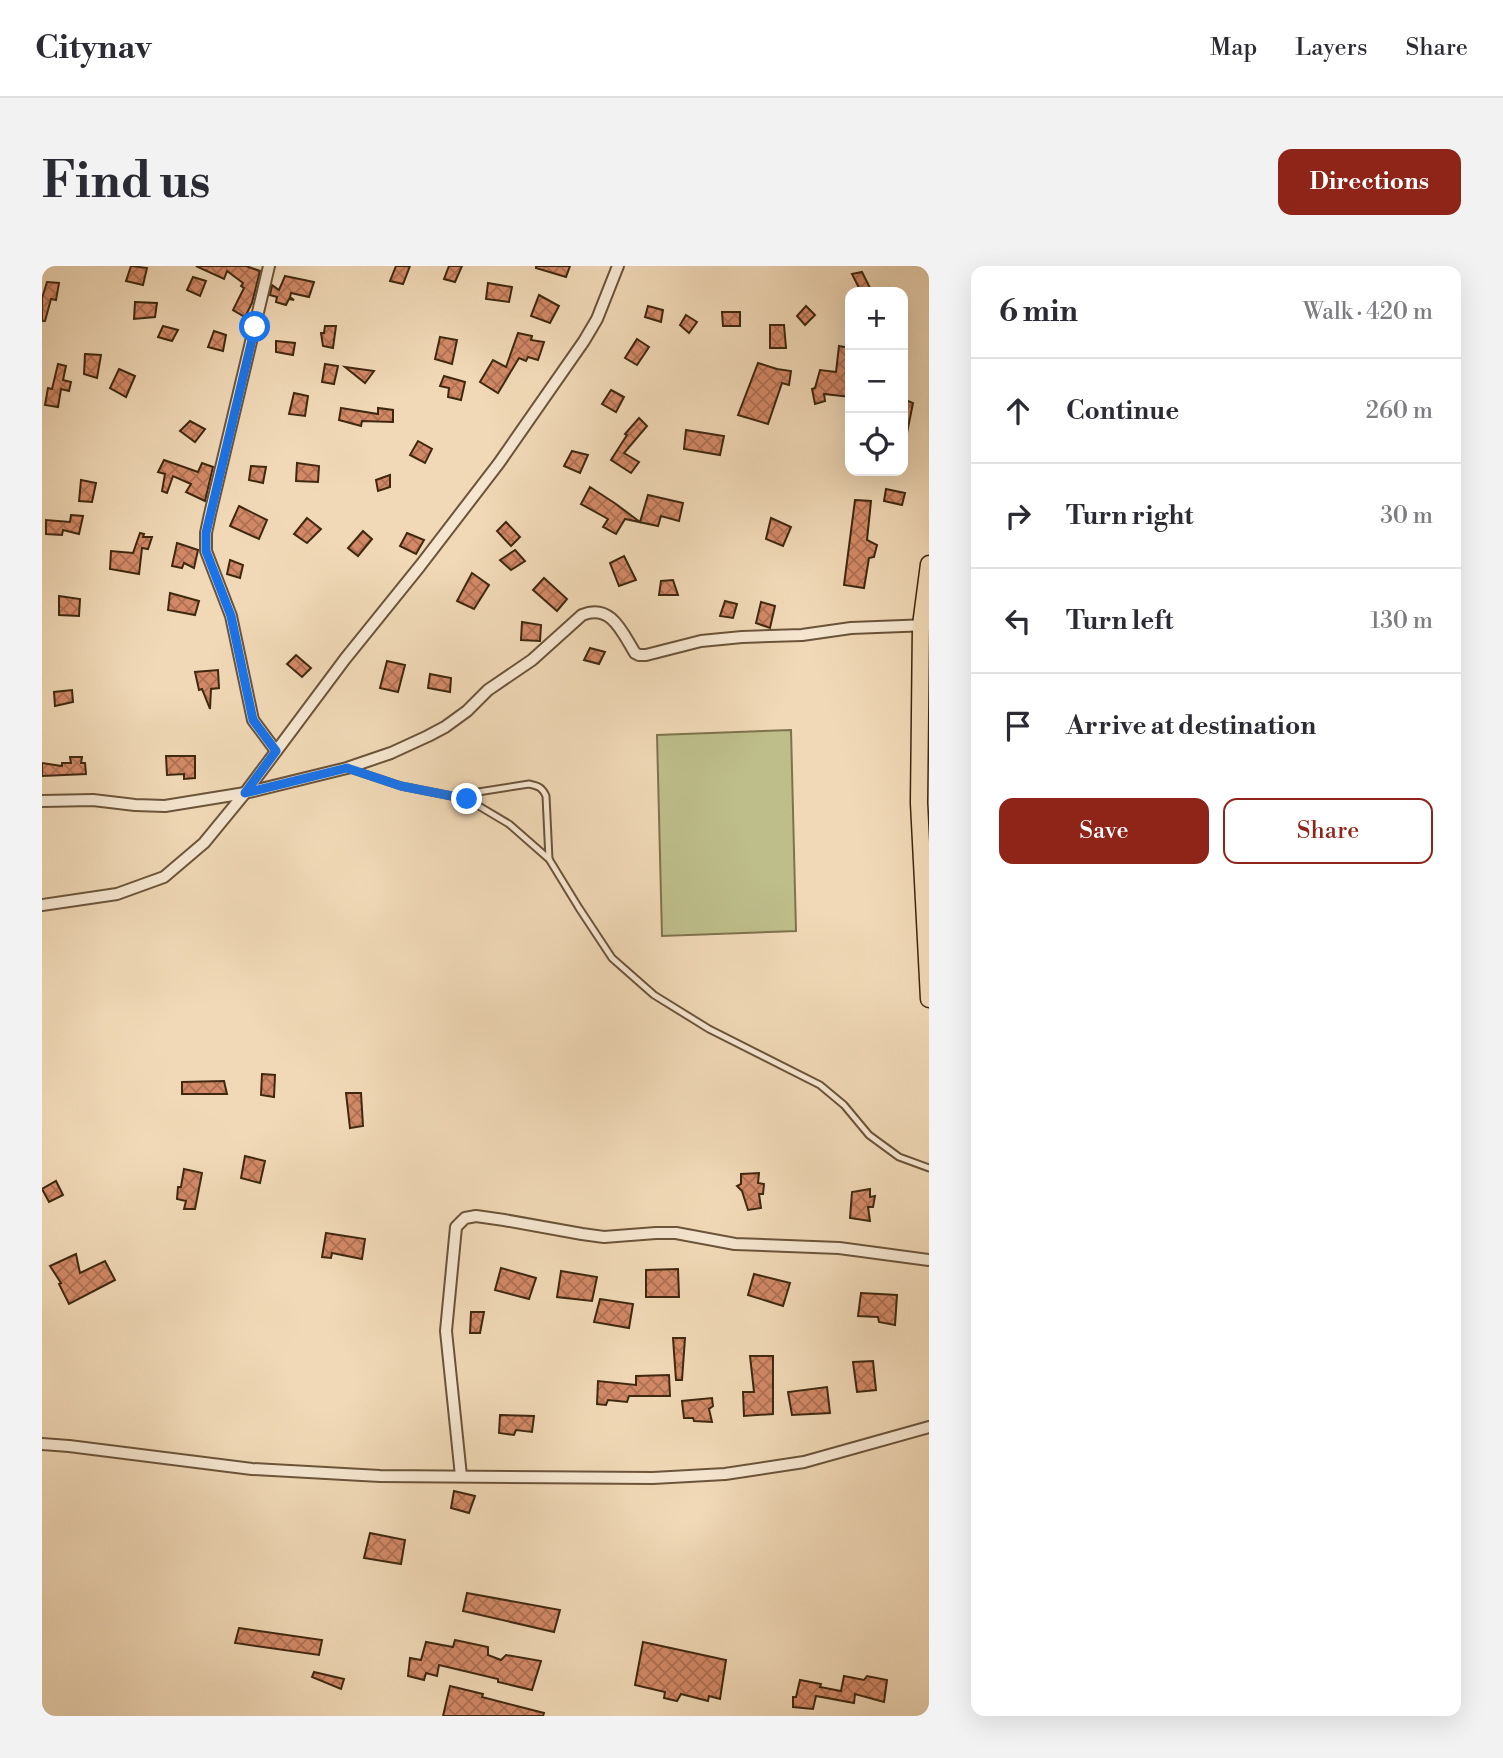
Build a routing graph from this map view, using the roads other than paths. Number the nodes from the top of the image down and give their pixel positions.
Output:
1 (269, 266) edge
2 (618, 266) edge
3 (929, 564) edge
4 (925, 625) edge
5 (276, 751) junction
6 (347, 768) junction
7 (245, 793) junction
8 (456, 796) junction
9 (42, 801) edge
10 (549, 859) junction
11 (42, 905) edge
12 (929, 999) edge
13 (929, 1168) edge
14 (929, 1260) edge
15 (929, 1427) edge
16 (42, 1444) edge
17 (461, 1476) junction

1 - 5 street
2 - 5 street
3 - 4 main road
4 - 6 street
4 - 12 main road
5 - 7 street
6 - 7 street
6 - 8 lane
7 - 9 street
7 - 11 street
8 - 10 lane
8 - 10 lane
10 - 13 lane
14 - 17 street
15 - 17 street
16 - 17 street

